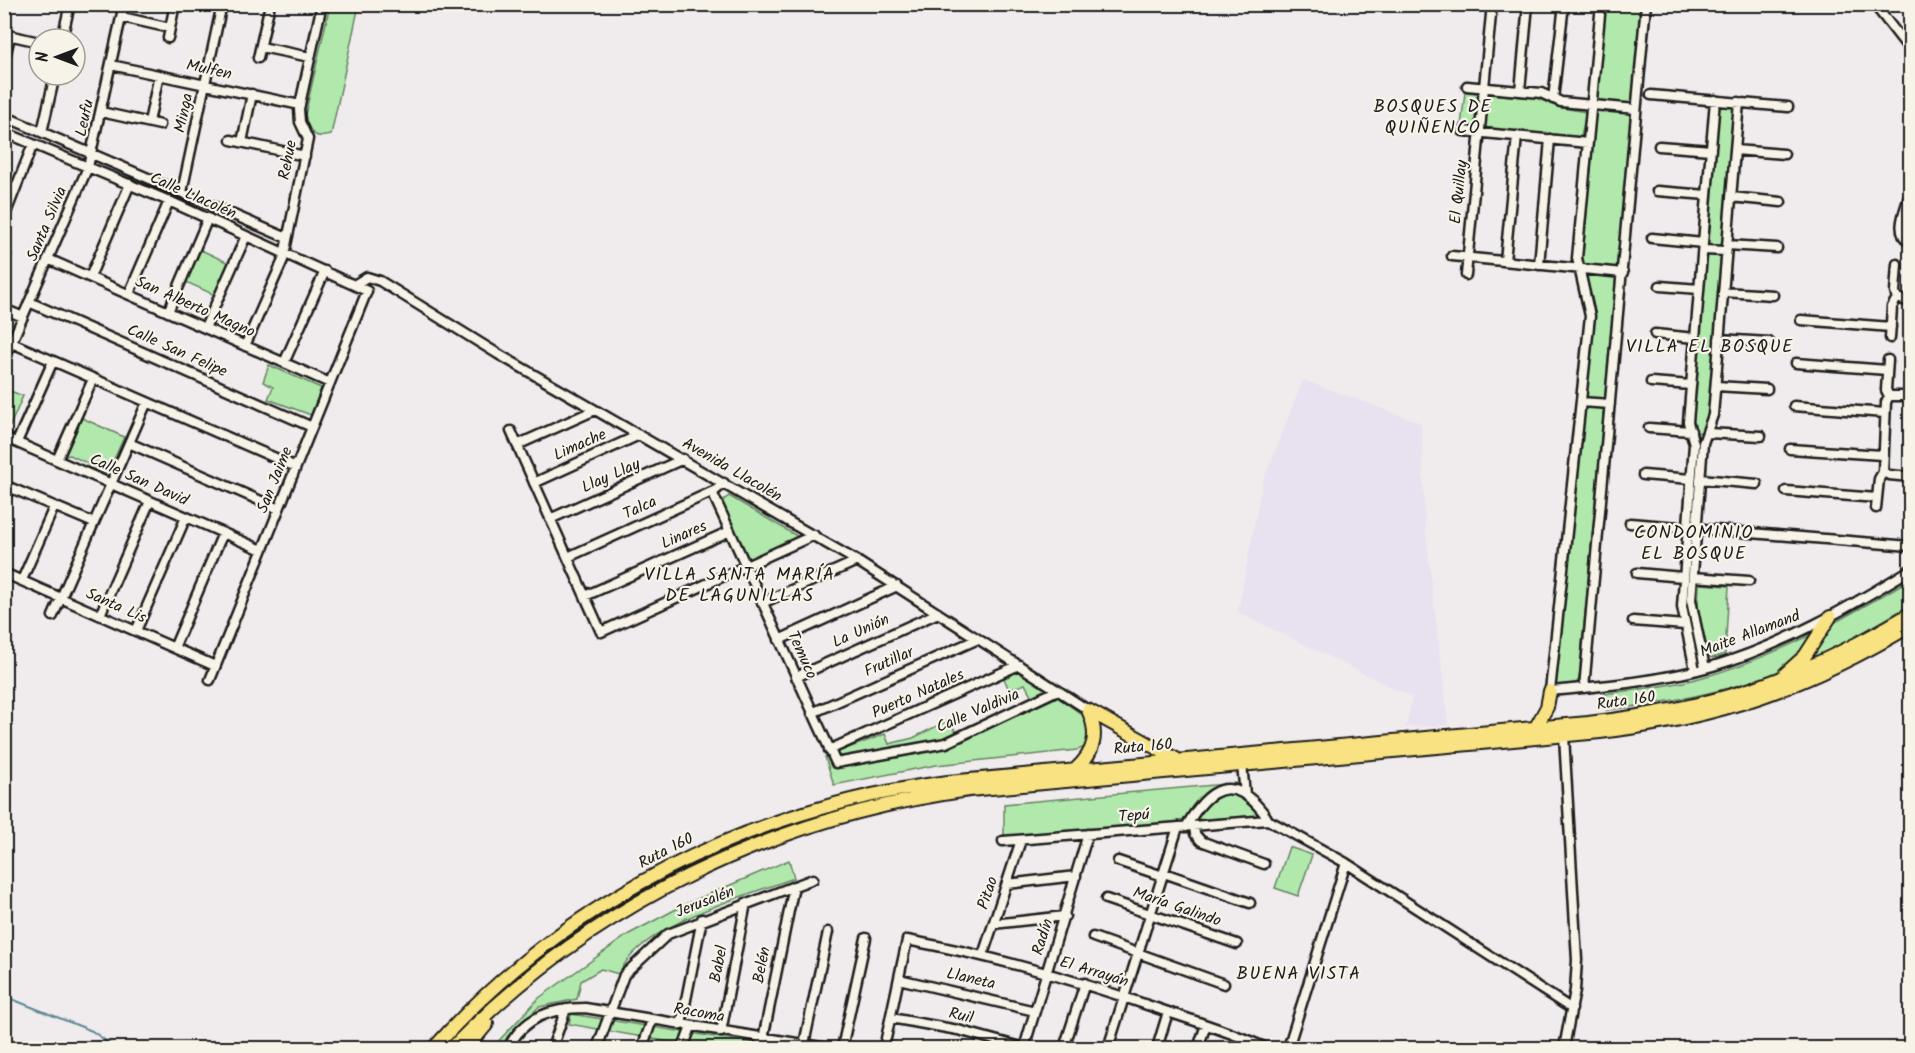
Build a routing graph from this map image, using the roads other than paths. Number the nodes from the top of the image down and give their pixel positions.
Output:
1 (70, 4) edge
2 (124, 4) edge
3 (175, 4) edge
4 (222, 4) edge
5 (270, 4) edge
6 (322, 4) edge
7 (1492, 4) edge
8 (1528, 4) edge
9 (1563, 4) edge
10 (1601, 4) edge
11 (1646, 4) edge
12 (1874, 4) edge
13 (122, 17) junction
14 (65, 27) edge
15 (170, 28) junction
16 (7, 35) edge
17 (168, 38) dead end
18 (27, 39) edge
19 (261, 47) junction
20 (1911, 50) edge
21 (310, 57) junction
22 (258, 58) dead end
23 (4, 62) edge
24 (111, 65) junction
25 (159, 75) junction
26 (205, 84) junction
27 (1467, 86) dead end
28 (52, 87) edge
29 (1484, 87) junction
30 (1520, 91) junction
31 (252, 94) junction
32 (1650, 95) dead end
33 (1553, 99) junction
34 (1715, 100) junction
35 (1739, 102) junction
36 (300, 105) junction
37 (1592, 105) junction
38 (1788, 107) dead end
39 (1636, 109) junction
40 (101, 112) junction
41 (4, 116) edge
42 (149, 122) junction
43 (160, 125) dead end
44 (1463, 131) dead end
45 (4, 132) edge
46 (42, 132) junction
47 (1479, 132) junction
48 (1517, 136) junction
49 (1550, 139) junction
50 (231, 140) dead end
51 (242, 142) junction
52 (1588, 142) junction
53 (33, 144) junction
54 (1659, 146) dead end
55 (1711, 150) junction
56 (1735, 150) junction
57 (92, 153) junction
58 (1785, 154) dead end
59 (305, 156) junction
60 (88, 167) junction
61 (130, 184) junction
62 (1657, 191) dead end
63 (182, 192) junction
64 (1911, 193) edge
65 (1707, 195) junction
66 (1731, 197) junction
67 (8, 199) edge
68 (169, 201) junction
69 (1781, 201) dead end
70 (4, 218) edge
71 (208, 218) junction
72 (246, 236) junction
73 (287, 238) junction
74 (1652, 238) dead end
75 (1911, 243) edge
76 (1703, 246) junction
77 (1726, 248) junction
78 (1777, 248) dead end
79 (284, 253) junction
80 (1452, 256) dead end
81 (48, 258) junction
82 (1467, 258) junction
83 (1505, 261) junction
84 (1539, 264) junction
85 (1898, 264) dead end
86 (1578, 268) junction
87 (325, 271) junction
88 (1623, 273) junction
89 (1466, 275) dead end
90 (90, 277) junction
91 (354, 285) junction
92 (1660, 286) dead end
93 (1699, 289) junction
94 (367, 291) joint
95 (1723, 292) junction
96 (129, 294) junction
97 (1773, 295) dead end
98 (1897, 298) junction
99 (29, 302) junction
100 (1911, 302) edge
101 (4, 309) edge
102 (168, 312) junction
103 (23, 317) junction
104 (1801, 320) dead end
105 (1891, 327) junction
106 (205, 328) junction
107 (1655, 334) dead end
108 (1695, 338) junction
109 (1890, 338) dead end
110 (1719, 339) junction
111 (1769, 342) dead end
112 (12, 343) junction
113 (245, 346) junction
114 (4, 360) edge
115 (1888, 360) dead end
116 (53, 361) junction
117 (284, 363) junction
118 (1796, 363) dead end
119 (1887, 370) junction
120 (93, 378) junction
121 (1651, 382) dead end
122 (330, 383) junction
123 (1691, 385) junction
124 (1716, 386) junction
125 (1767, 389) dead end
126 (1889, 396) junction
127 (1911, 396) edge
128 (147, 402) junction
129 (1581, 402) junction
130 (1610, 405) junction
131 (1794, 406) dead end
132 (595, 410) junction
133 (1885, 413) junction
134 (312, 427) junction
135 (1649, 428) dead end
136 (511, 431) dead end
137 (1692, 434) junction
138 (639, 435) junction
139 (1706, 435) junction
140 (1761, 436) dead end
141 (4, 437) edge
142 (17, 442) junction
143 (129, 443) junction
144 (517, 445) junction
145 (1790, 448) dead end
146 (1882, 455) junction
147 (683, 459) junction
148 (57, 460) junction
149 (296, 468) junction
150 (1883, 472) junction
151 (1643, 475) dead end
152 (1911, 477) edge
153 (1696, 479) junction
154 (534, 483) junction
155 (724, 483) junction
156 (111, 484) junction
157 (1757, 484) dead end
158 (7, 486) edge
159 (1786, 491) dead end
160 (712, 492) junction
161 (1877, 498) junction
162 (4, 500) edge
163 (150, 501) junction
164 (54, 507) junction
165 (1876, 508) dead end
166 (279, 509) junction
167 (186, 517) junction
168 (550, 519) junction
169 (1630, 523) dead end
170 (94, 524) junction
171 (1692, 528) junction
172 (730, 531) junction
173 (223, 533) junction
174 (814, 535) junction
175 (1911, 546) edge
176 (262, 550) junction
177 (568, 557) junction
178 (857, 561) junction
179 (746, 566) junction
180 (1911, 570) edge
181 (4, 573) edge
182 (1637, 573) dead end
183 (1688, 577) junction
184 (22, 580) junction
185 (1749, 581) dead end
186 (897, 586) junction
187 (585, 596) junction
188 (61, 598) junction
189 (762, 603) junction
190 (938, 612) junction
191 (1911, 614) edge
192 (100, 615) junction
193 (53, 616) dead end
194 (1830, 617) junction
195 (1633, 621) dead end
196 (1685, 625) junction
197 (1911, 626) edge
198 (136, 631) junction
199 (978, 639) junction
200 (779, 640) junction
201 (174, 648) junction
202 (1019, 665) junction
203 (215, 666) junction
204 (1705, 668) junction
205 (1695, 670) junction
206 (796, 677) junction
207 (210, 680) dead end
208 (1771, 684) junction
209 (1584, 688) junction
210 (1058, 690) junction
211 (1550, 691) junction
212 (1088, 710) junction
213 (812, 713) junction
214 (1536, 727) junction
215 (1564, 736) junction
216 (829, 750) junction
217 (1178, 760) junction
218 (836, 763) joint
219 (1242, 765) junction
220 (1075, 770) junction
221 (1245, 794) junction
222 (1268, 820) junction
223 (1186, 827) junction
224 (1088, 834) junction
225 (1021, 840) junction
226 (1003, 841) dead end
227 (1118, 861) dead end
228 (1346, 863) junction
229 (1263, 864) dead end
230 (1163, 874) junction
231 (1076, 876) junction
232 (813, 879) dead end
233 (1007, 884) junction
234 (794, 886) junction
235 (1106, 898) dead end
236 (747, 903) junction
237 (1250, 903) dead end
238 (1151, 914) junction
239 (1065, 916) junction
240 (702, 919) junction
241 (993, 924) junction
242 (828, 932) dead end
243 (1093, 937) dead end
244 (866, 938) dead end
245 (1238, 944) dead end
246 (1138, 954) junction
247 (983, 955) junction
248 (1047, 973) junction
249 (528, 978) junction
250 (899, 979) junction
251 (1085, 983) junction
252 (1224, 984) dead end
253 (1125, 997) junction
254 (566, 1009) junction
255 (1572, 1009) junction
256 (1035, 1011) junction
257 (1168, 1012) junction
258 (610, 1013) junction
259 (891, 1018) junction
260 (652, 1020) junction
261 (1206, 1025) junction
262 (686, 1026) junction
263 (721, 1032) junction
264 (763, 1040) junction
265 (804, 1044) junction
266 (434, 1048) edge
267 (453, 1048) edge
268 (467, 1048) edge
269 (508, 1048) edge
270 (552, 1048) edge
271 (597, 1048) edge
272 (642, 1048) edge
273 (683, 1048) edge
274 (756, 1048) edge
275 (827, 1048) edge
276 (842, 1048) edge
277 (884, 1048) edge
278 (1024, 1048) edge
279 (1064, 1048) edge
280 (1108, 1048) edge
281 (1157, 1048) edge
282 (1198, 1048) edge
283 (1266, 1048) edge
284 (1288, 1048) edge
285 (1564, 1048) edge

1 - 14 street
2 - 13 street, Leufu
3 - 15 street
4 - 26 street, Minga
5 - 19 street
6 - 21 street, Rehue
7 - 29 street, El Quillay
8 - 30 street
9 - 33 street
10 - 37 street
11 - 39 street
12 - 20 street
13 - 15 street
13 - 24 street, Leufu
15 - 17 street
16 - 18 street
16 - 23 street
19 - 21 street
19 - 22 street
21 - 36 street, Rehue
24 - 25 street, Mulfen
24 - 40 street, Leufu
25 - 26 street, Mulfen
25 - 42 street
26 - 31 street, Mulfen
26 - 63 street, Minga
27 - 29 street
28 - 46 street
29 - 30 street
29 - 47 street, El Quillay
30 - 33 street
31 - 36 street, Mulfen
31 - 51 street
32 - 34 street
33 - 37 street
34 - 35 street
34 - 55 street
35 - 38 street
35 - 56 street
36 - 59 street, Rehue
37 - 39 street
37 - 52 street
39 - 88 street
40 - 42 street
40 - 57 street, Leufu
41 - 46 street, Calle Llacolén
42 - 43 street
44 - 47 street
45 - 53 street, Calle Llacolén
46 - 57 street, Calle Llacolén
47 - 48 street
47 - 82 street, El Quillay
48 - 49 street
48 - 83 street
49 - 52 street
49 - 84 street
50 - 51 street
51 - 59 street
52 - 86 street
53 - 60 street, Calle Llacolén
53 - 67 street
54 - 55 street
55 - 65 street
56 - 58 street
56 - 66 street
57 - 60 street, Leufu
57 - 63 street, Calle Llacolén
59 - 73 street, Rehue
60 - 61 street, Calle Llacolén
60 - 81 street, Santa Silvia
61 - 68 street, Calle Llacolén
61 - 90 street
62 - 65 street
63 - 73 street, Calle Llacolén
64 - 75 street
65 - 76 street
66 - 69 street
66 - 77 street
67 - 70 street
68 - 71 street, Calle Llacolén
68 - 96 street
71 - 72 street, Calle Llacolén
71 - 102 street
72 - 79 street, Calle Llacolén
72 - 106 street
73 - 79 street, Rehue
74 - 76 street
76 - 77 street
76 - 93 street
77 - 78 street
77 - 95 street
79 - 87 street, Calle Llacolén
79 - 113 street, Rehue
80 - 82 street
81 - 90 street, San Alberto Magno
81 - 99 street, Santa Silvia
82 - 83 street
82 - 89 street, El Quillay
83 - 84 street
84 - 86 street
85 - 98 street
86 - 88 street
86 - 129 street
87 - 91 street, Calle Llacolén
87 - 117 street
88 - 130 street
90 - 96 street, San Alberto Magno
91 - 94 street, Calle Llacolén
91 - 132 street, Avenida Llacolén
92 - 93 street
93 - 108 street
94 - 122 street, San Jaime
95 - 97 street
95 - 110 street
96 - 102 street, San Alberto Magno
98 - 100 street
98 - 105 street
99 - 103 street, Santa Silvia
99 - 134 street, Calle San Felipe
101 - 103 street
102 - 106 street, San Alberto Magno
103 - 112 street, Santa Silvia
104 - 105 street
105 - 109 street
106 - 113 street, San Alberto Magno
107 - 108 street
108 - 123 street
110 - 111 street
110 - 124 street
112 - 114 street, Santa Silvia
112 - 116 street
113 - 117 street, San Alberto Magno
115 - 119 street
116 - 120 street
116 - 142 street
117 - 122 street, San Alberto Magno
118 - 119 street
119 - 126 street
120 - 128 street
120 - 148 street
121 - 123 street
122 - 134 street, San Jaime
123 - 137 street
124 - 125 street
124 - 139 street
126 - 127 street
126 - 133 street
128 - 143 street
128 - 149 street
129 - 130 street
129 - 211 street
130 - 209 street
131 - 133 street
132 - 138 street, Avenida Llacolén
132 - 144 street
133 - 146 street
134 - 149 street, San Jaime
135 - 137 street
136 - 144 street
137 - 139 street
137 - 153 street
138 - 147 street, Avenida Llacolén
138 - 154 street, Limache
139 - 140 street
139 - 153 street
141 - 142 street, Calle San David
142 - 148 street, Calle San David
143 - 156 street
143 - 166 street
144 - 154 street
145 - 146 street
146 - 150 street
147 - 155 street, Avenida Llacolén
147 - 168 street, Llay Llay
148 - 156 street, Calle San David
149 - 166 street, San Jaime
150 - 152 street
150 - 161 street
151 - 153 street
153 - 157 street
153 - 171 street
154 - 168 street
155 - 160 street, Talca
155 - 174 street, Avenida Llacolén
156 - 163 street, Calle San David
156 - 170 street
158 - 162 street
158 - 164 street
159 - 161 street
160 - 172 street, Temuco
160 - 177 street, Talca
161 - 165 street
163 - 167 street, Calle San David
163 - 192 street
164 - 170 street
164 - 184 street
166 - 176 street, San Jaime
167 - 173 street, Calle San David
167 - 198 street
168 - 177 street
169 - 171 street
170 - 188 street
171 - 175 street
171 - 183 street
172 - 179 street, Temuco
172 - 187 street, Linares
173 - 176 street, Calle San David
173 - 201 street
174 - 178 street, Avenida Llacolén
174 - 179 street
176 - 203 street, San Jaime
177 - 187 street
178 - 186 street, Avenida Llacolén
178 - 189 street
179 - 187 street
179 - 189 street, Temuco
180 - 194 street, Maite Allamand
181 - 184 street, Santa Lis
182 - 183 street
183 - 185 street
183 - 196 street
183 - 204 street
184 - 188 street, Santa Lis
186 - 190 street, Avenida Llacolén
186 - 200 street
188 - 192 street, Santa Lis
188 - 193 street
189 - 200 street, Temuco
190 - 199 street, Avenida Llacolén
190 - 206 street, La Unión
191 - 208 highway, Ruta 160
192 - 198 street, Santa Lis
194 - 204 street, Maite Allamand
194 - 208 highway
195 - 196 street
196 - 205 street
197 - 215 highway, Ruta 160
198 - 201 street, Santa Lis
199 - 202 street, Avenida Llacolén
199 - 213 street, Frutillar
200 - 206 street, Temuco
201 - 203 street, Santa Lis
202 - 210 street, Avenida Llacolén
202 - 216 street, Puerto Natales
203 - 207 street, San Jaime
204 - 205 street, Maite Allamand
205 - 209 street, Maite Allamand
206 - 213 street, Temuco
208 - 214 highway, Ruta 160
209 - 211 street, Maite Allamand
210 - 212 street, Avenida Llacolén
210 - 218 street, Calle Valdivia
211 - 214 highway
212 - 217 highway
212 - 220 highway
213 - 216 street, Temuco
214 - 217 highway, Ruta 160
215 - 219 highway, Ruta 160
215 - 255 street
216 - 218 street, Temuco
217 - 220 highway, Ruta 160
219 - 221 street
219 - 249 highway, Ruta 160
220 - 266 highway, Ruta 160
221 - 222 street
221 - 223 street
222 - 223 street, Tepú
222 - 228 street
223 - 224 street, Tepú
223 - 229 street
223 - 230 street
224 - 225 street, Tepú
224 - 231 street, Radín
225 - 226 street, Tepú
225 - 233 street, Pitao
227 - 230 street
228 - 255 street
228 - 284 street
230 - 237 street
230 - 238 street
231 - 233 street
231 - 239 street, Radín
232 - 234 street, Jerusalén
233 - 241 street, Pitao
234 - 236 street, Jerusalén
234 - 264 street, Belén
235 - 238 street, María Galindo
236 - 240 street, Jerusalén
236 - 263 street, Babel
238 - 245 street, María Galindo
238 - 246 street
239 - 241 street
239 - 248 street, Radín
240 - 258 street, Jerusalén
240 - 262 street
241 - 247 street, Pitao
242 - 265 street
243 - 246 street
244 - 276 street
246 - 252 street
246 - 253 street
247 - 248 street, El Arrayán
247 - 250 street, El Arrayán
248 - 251 street, El Arrayán
248 - 256 street, Radín
249 - 267 highway, Ruta 160
249 - 268 highway
250 - 256 street, Llaneta
250 - 259 street
251 - 253 street, El Arrayán
251 - 279 street
253 - 257 street, El Arrayán
253 - 280 street
254 - 258 street, Racoma
254 - 269 street, Racoma
254 - 270 street
255 - 285 street
256 - 278 street, Radín
257 - 261 street, El Arrayán
257 - 281 street
258 - 260 street, Racoma
258 - 271 street, Jerusalén
259 - 277 street
259 - 278 street, Ruil
260 - 262 street, Racoma
260 - 272 street
261 - 282 street
261 - 283 street, El Arrayán
262 - 263 street, Racoma
262 - 273 street
263 - 264 street, Racoma
264 - 265 street, Racoma
264 - 274 street, Belén
265 - 275 street, Racoma

